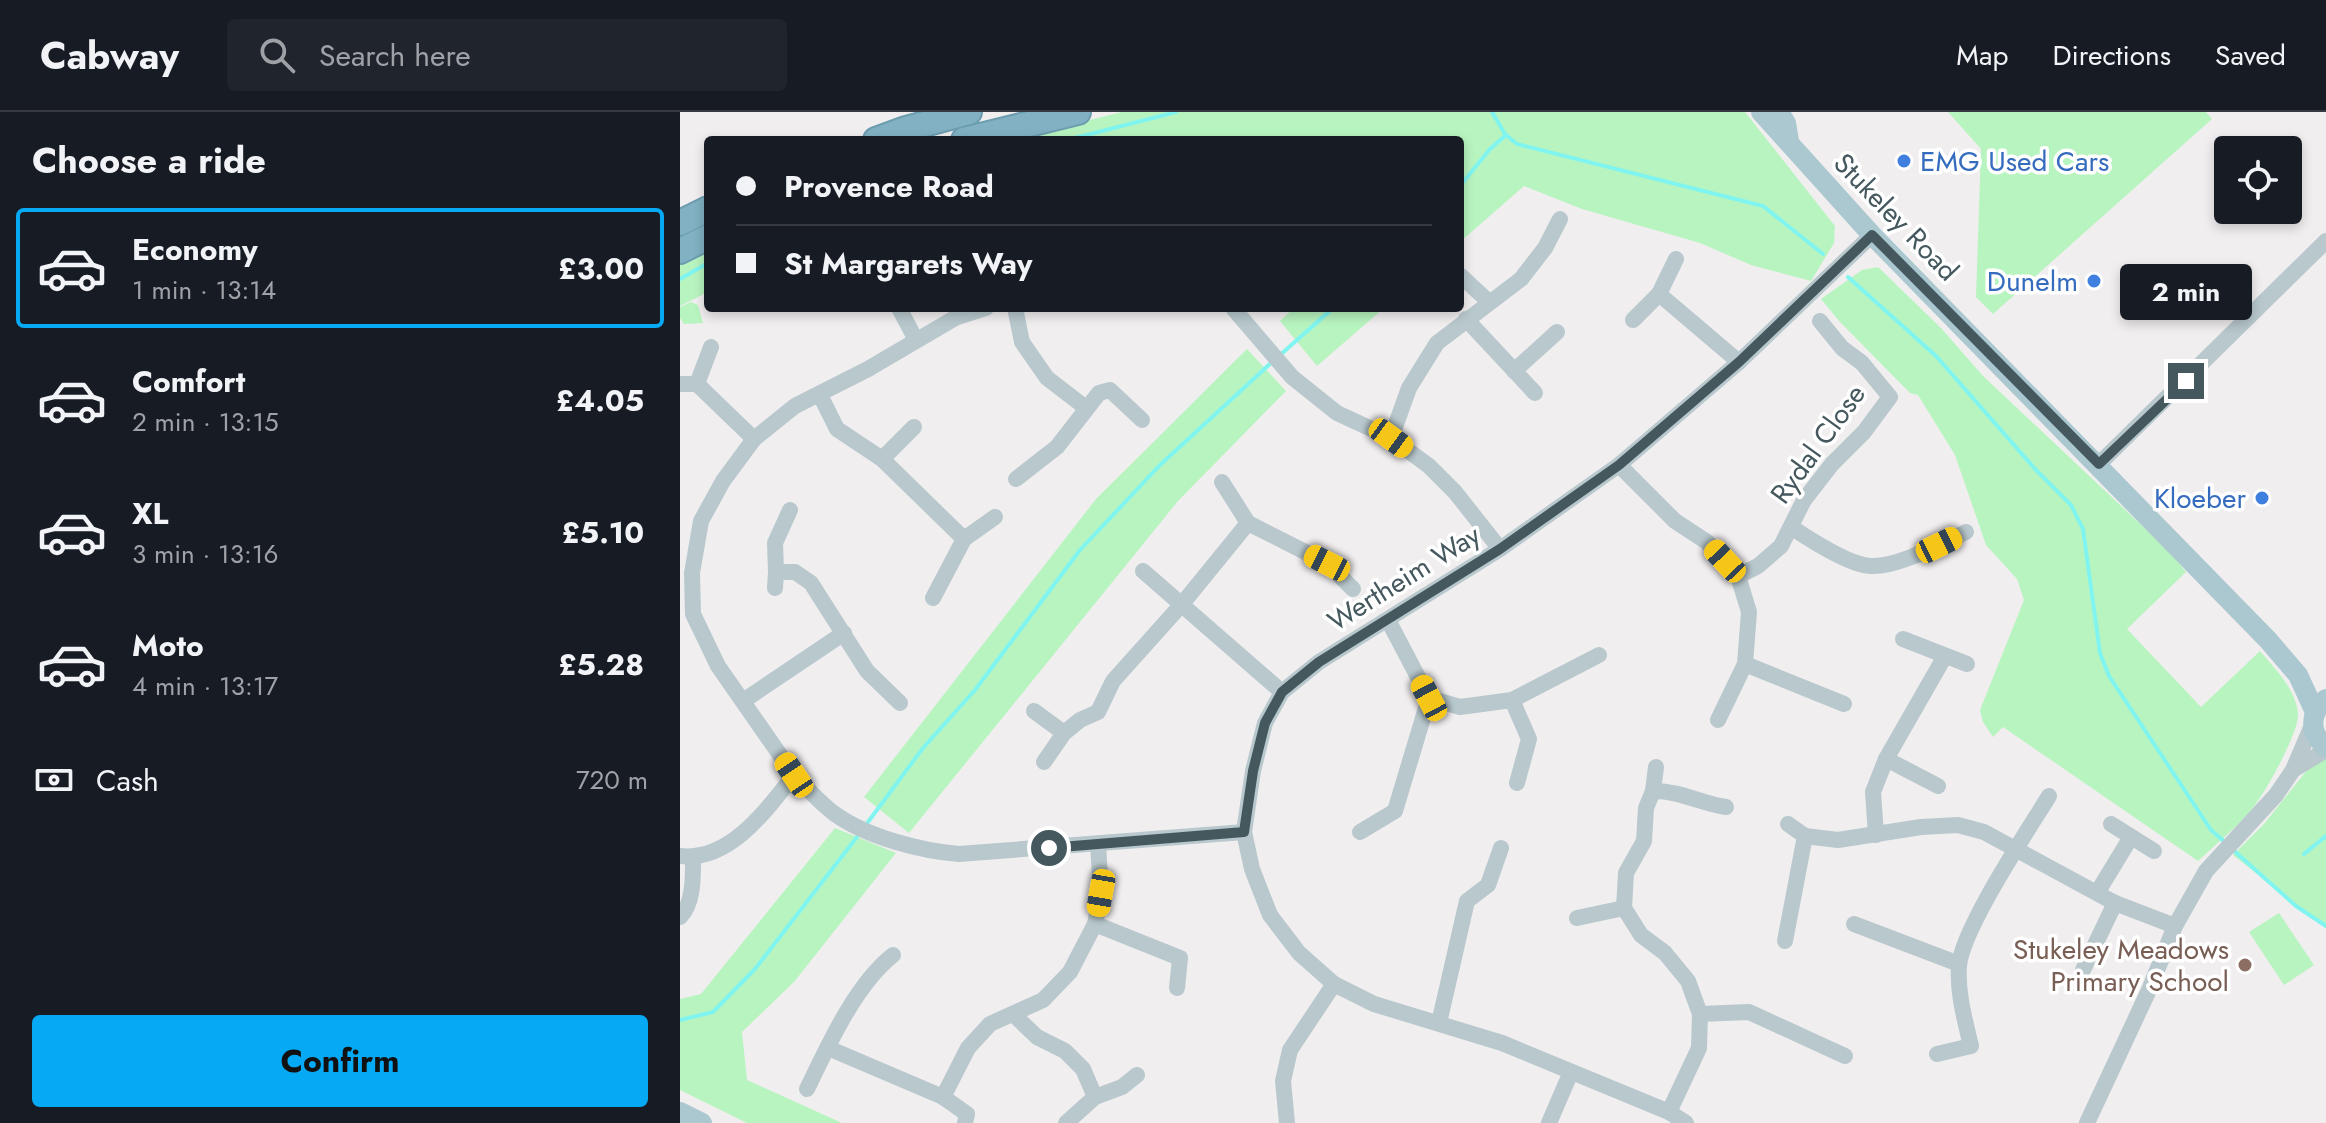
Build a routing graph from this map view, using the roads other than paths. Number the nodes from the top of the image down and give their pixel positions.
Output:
1 (969, 112) edge
2 (1078, 112) edge
3 (1761, 112) edge
4 (1779, 112) edge
5 (887, 136) edge
6 (980, 136) edge
7 (1789, 141) junction
8 (704, 211) edge
9 (1560, 219) dead end
10 (680, 223) edge
11 (1872, 235) junction
12 (704, 239) edge
13 (2326, 241) edge
14 (680, 251) edge
15 (1676, 259) dead end
16 (1464, 279) edge
17 (1659, 294) junction
18 (1489, 302) junction
19 (901, 312) edge
20 (974, 312) edge
21 (1016, 312) edge
22 (1236, 312) edge
23 (1466, 319) junction
24 (1633, 320) dead end
25 (1820, 321) dead end
26 (1557, 332) dead end
27 (916, 340) junction
28 (711, 347) dead end
29 (1739, 362) junction
30 (1514, 371) junction
31 (689, 384) edge
32 (1535, 393) dead end
33 (820, 395) junction
34 (1086, 408) junction
35 (1142, 420) dead end
36 (914, 427) dead end
37 (1391, 438) junction
38 (754, 439) junction
39 (882, 459) junction
40 (2099, 464) junction
41 (1619, 465) junction
42 (1016, 479) dead end
43 (1222, 482) dead end
44 (790, 510) dead end
45 (995, 517) dead end
46 (1248, 523) junction
47 (1791, 527) junction
48 (1966, 532) dead end
49 (964, 539) junction
50 (1500, 549) junction
51 (1143, 571) dead end
52 (1738, 576) junction
53 (1353, 589) dead end
54 (933, 598) dead end
55 (1182, 604) junction
56 (686, 616) edge
57 (1388, 620) junction
58 (844, 633) junction
59 (1903, 639) dead end
60 (1599, 655) dead end
61 (1945, 656) junction
62 (1745, 664) junction
63 (1967, 664) dead end
64 (2298, 675) junction
65 (1282, 692) junction
66 (2326, 692) edge
67 (1429, 698) junction
68 (1512, 700) junction
69 (743, 701) junction
70 (900, 703) dead end
71 (1844, 704) dead end
72 (1034, 711) dead end
73 (2318, 711) edge
74 (1718, 720) dead end
75 (1064, 733) junction
76 (2326, 749) edge
77 (1886, 759) junction
78 (1044, 762) dead end
79 (1656, 767) dead end
80 (2293, 770) junction
81 (794, 775) junction
82 (1517, 783) dead end
83 (1938, 786) dead end
84 (1653, 791) junction
85 (2049, 796) dead end
86 (1726, 807) dead end
87 (1788, 824) dead end
88 (2111, 824) dead end
89 (1244, 832) junction
90 (1360, 832) dead end
91 (1876, 835) junction
92 (1805, 836) junction
93 (2131, 837) junction
94 (1098, 844) junction
95 (1501, 848) dead end
96 (2017, 850) junction
97 (2154, 851) dead end
98 (686, 857) edge
99 (2097, 893) junction
100 (2115, 903) junction
101 (1624, 908) junction
102 (680, 917) edge
103 (1577, 918) dead end
104 (1095, 924) junction
105 (1854, 924) dead end
106 (2175, 926) junction
107 (1785, 941) dead end
108 (893, 955) dead end
109 (1959, 964) junction
110 (2083, 970) dead end
111 (1334, 984) junction
112 (1177, 988) dead end
113 (1013, 1014) junction
114 (1700, 1014) junction
115 (1439, 1023) junction
116 (828, 1048) junction
117 (1937, 1054) dead end
118 (1845, 1056) dead end
119 (1571, 1072) junction
120 (1137, 1075) dead end
121 (807, 1089) dead end
122 (943, 1097) junction
123 (1095, 1097) junction
124 (680, 1112) edge
125 (1669, 1112) junction
126 (702, 1123) edge
127 (965, 1123) edge
128 (1066, 1123) edge
129 (1287, 1123) edge
130 (1549, 1123) edge
131 (1686, 1123) edge
132 (2087, 1123) edge

1 - 5 highway
2 - 6 highway
3 - 7 main road, Stukeley Road
4 - 7 main road, Stukeley Road
7 - 11 main road, Stukeley Road
8 - 10 highway
9 - 18 street
11 - 29 street, Wertheim Way
11 - 40 main road, Stukeley Road
12 - 14 highway
13 - 40 street
15 - 17 street
16 - 18 street
17 - 24 street
17 - 29 street
18 - 23 street
19 - 27 street
20 - 27 street
21 - 34 street
22 - 37 street
23 - 30 street
23 - 37 street
25 - 47 street, Rydal Close
26 - 30 street
27 - 33 street
28 - 31 street
29 - 41 street, Wertheim Way
30 - 32 street
31 - 38 street
33 - 38 street
33 - 39 street
34 - 35 street
34 - 42 street
36 - 39 street
37 - 50 street
38 - 56 street
39 - 49 street
40 - 64 main road, Stukeley Road
41 - 50 street, Wertheim Way
41 - 52 street
43 - 46 street
44 - 58 street
45 - 49 street
46 - 53 street
46 - 55 street
47 - 48 street, Rydal Close
47 - 52 street, Rydal Close
49 - 54 street
50 - 57 street, Wertheim Way
51 - 55 street
52 - 62 street
55 - 65 street
55 - 75 street
56 - 69 street
57 - 65 street, Wertheim Way
57 - 67 street
58 - 69 street
58 - 70 street
59 - 61 street
60 - 68 street
61 - 63 street
61 - 77 street
62 - 71 street
62 - 74 street
64 - 66 main road, Stukeley Road
64 - 73 main road, Stukeley Road
65 - 89 street, Wertheim Way
67 - 68 street
67 - 90 street
68 - 82 street
69 - 81 street
72 - 75 street
73 - 76 main road, Stukeley Road
73 - 80 street
75 - 78 street
76 - 80 street
77 - 83 street
77 - 91 street
79 - 84 street
80 - 106 street
81 - 94 street
81 - 98 street
84 - 86 street
84 - 101 street
85 - 96 street
87 - 92 street
88 - 93 street
89 - 94 street
89 - 111 street, Wertheim Way
91 - 92 street
91 - 96 street
92 - 107 street
93 - 97 street
93 - 99 street
94 - 104 street
95 - 115 street
96 - 99 street
96 - 109 street
98 - 102 street
99 - 100 street
100 - 106 street
100 - 110 street
101 - 103 street
101 - 114 street
104 - 112 street
104 - 113 street
105 - 109 street
106 - 132 street
108 - 116 street
109 - 117 street
111 - 115 street, Wertheim Way
111 - 129 street
113 - 122 street
113 - 123 street
114 - 118 street
114 - 125 street
115 - 119 street, Wertheim Way
116 - 121 street
116 - 122 street
119 - 125 street, Wertheim Way
119 - 130 street
120 - 123 street
122 - 127 street
123 - 128 street
124 - 126 main road
125 - 131 street, Wertheim Way

